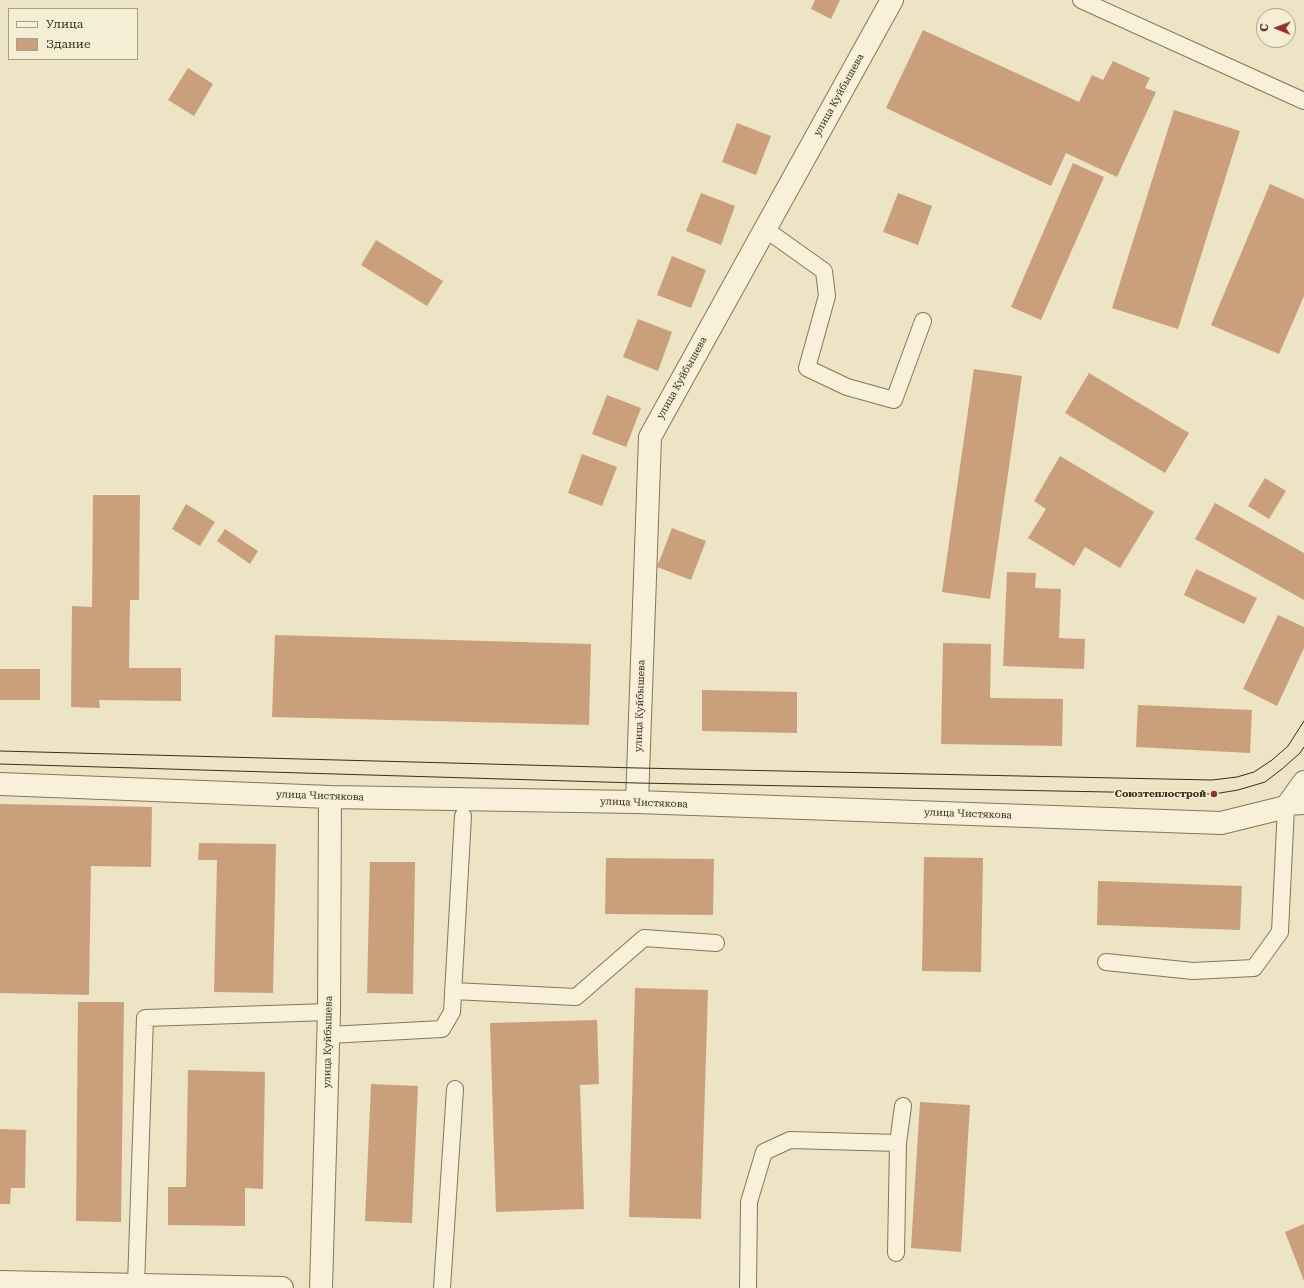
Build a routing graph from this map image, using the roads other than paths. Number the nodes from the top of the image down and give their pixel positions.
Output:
1 (892, 0) edge
2 (1081, 0) edge
3 (1304, 101) edge
4 (765, 229) junction
5 (924, 321) dead end
6 (1304, 782) edge
7 (0, 784) edge
8 (330, 797) junction
9 (636, 802) junction
10 (1295, 806) edge
11 (463, 816) dead end
12 (716, 943) dead end
13 (1106, 962) dead end
14 (453, 991) junction
15 (329, 1012) junction
16 (328, 1035) junction
17 (455, 1089) dead end
18 (903, 1106) dead end
19 (898, 1143) junction
20 (896, 1253) dead end
21 (0, 1282) edge
22 (136, 1285) junction
23 (282, 1288) edge
24 (321, 1288) edge
25 (442, 1288) edge
26 (748, 1288) edge

1 - 4 street, улица Куйбышева
2 - 3 lane
4 - 5 lane
4 - 9 street, улица Куйбышева
6 - 10 street
7 - 8 street, улица Чистякова
8 - 9 street, улица Чистякова
8 - 15 street, улица Куйбышева
9 - 10 street, улица Чистякова
10 - 13 lane
11 - 14 lane
12 - 14 lane
14 - 16 lane
15 - 16 street, улица Куйбышева
15 - 22 lane
16 - 24 street, улица Куйбышева
17 - 25 lane
18 - 19 lane
19 - 20 lane
19 - 26 lane
21 - 22 street
22 - 23 street

